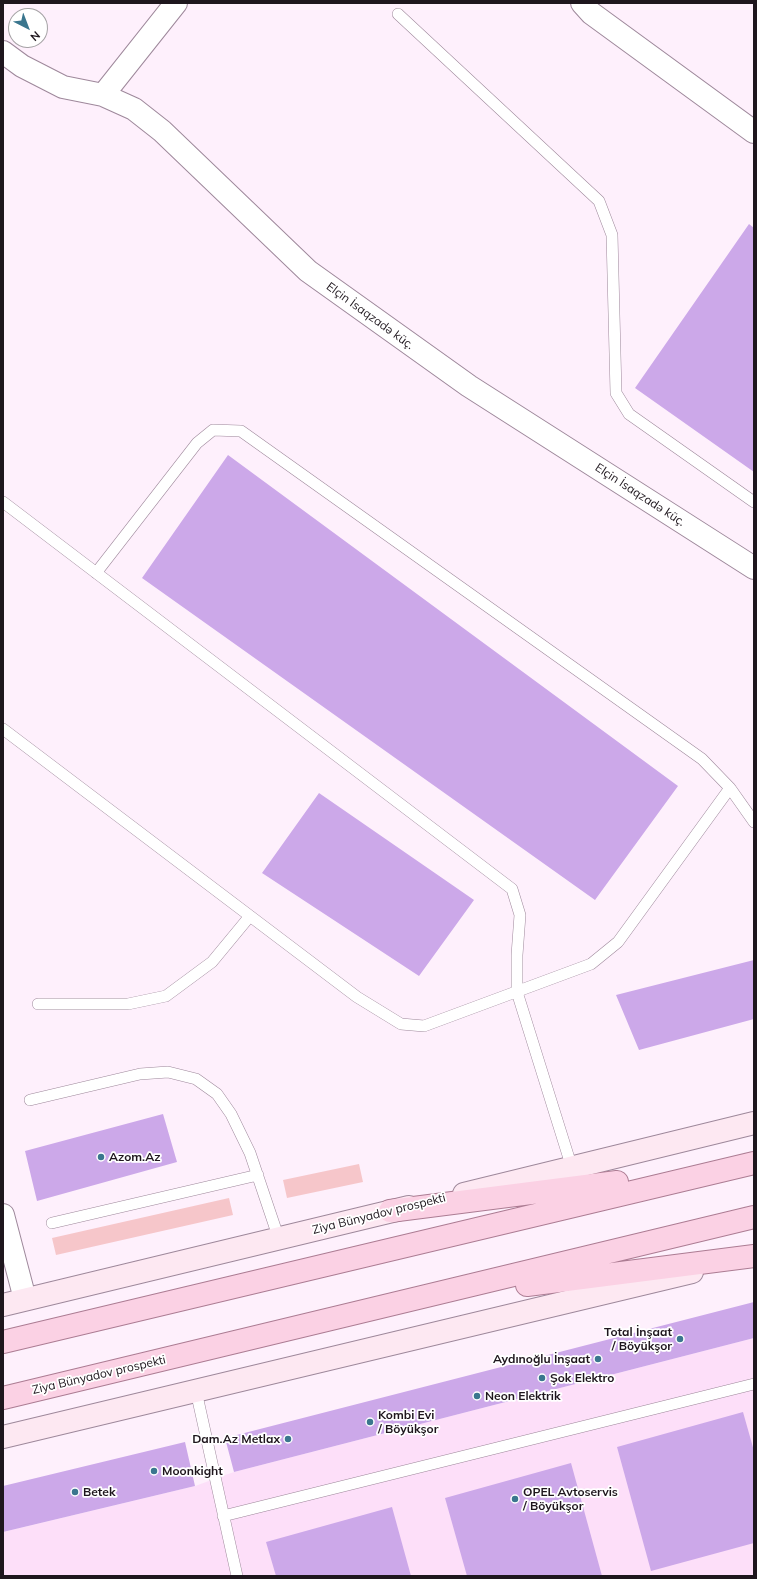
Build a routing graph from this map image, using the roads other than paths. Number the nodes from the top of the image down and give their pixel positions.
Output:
1 (176, 3) edge
2 (582, 3) edge
3 (398, 14) dead end
4 (3, 52) edge
5 (103, 95) junction
6 (754, 132) edge
7 (3, 502) edge
8 (754, 502) edge
9 (754, 568) edge
10 (96, 573) junction
11 (3, 729) edge
12 (730, 788) junction
13 (754, 822) edge
14 (250, 916) junction
15 (517, 992) junction
16 (38, 1004) dead end
17 (30, 1100) dead end
18 (754, 1123) edge
19 (744, 1165) edge
20 (572, 1168) junction
21 (258, 1175) junction
22 (390, 1212) junction
23 (3, 1215) edge
24 (754, 1217) edge
25 (52, 1223) dead end
26 (279, 1239) junction
27 (754, 1256) edge
28 (419, 1298) junction
29 (25, 1300) junction
30 (3, 1305) edge
31 (3, 1342) edge
32 (754, 1384) edge
33 (196, 1391) junction
34 (3, 1398) edge
35 (3, 1437) edge
36 (223, 1516) junction
37 (237, 1576) edge

1 - 5 street
2 - 6 street
3 - 8 lane
4 - 5 street, Elçin İsaqzadə küç.
5 - 9 street, Elçin İsaqzadə küç.
7 - 10 lane
10 - 12 lane
10 - 15 lane
11 - 14 lane
12 - 13 lane
12 - 15 lane
14 - 15 lane
14 - 16 lane
15 - 20 lane
17 - 21 lane
18 - 20 main road, Ziya Bünyadov prospekti
19 - 22 main road
19 - 31 main road
20 - 22 main road, Ziya Bünyadov prospekti
21 - 25 lane
21 - 26 lane
22 - 26 main road, Ziya Bünyadov prospekti
23 - 29 street
24 - 28 main road, Ziya Bünyadov prospekti
26 - 29 main road, Ziya Bünyadov prospekti
27 - 28 main road
27 - 33 main road
28 - 34 main road, Ziya Bünyadov prospekti
29 - 30 main road, Ziya Bünyadov prospekti
32 - 36 lane
33 - 35 main road
33 - 36 lane
36 - 37 lane

